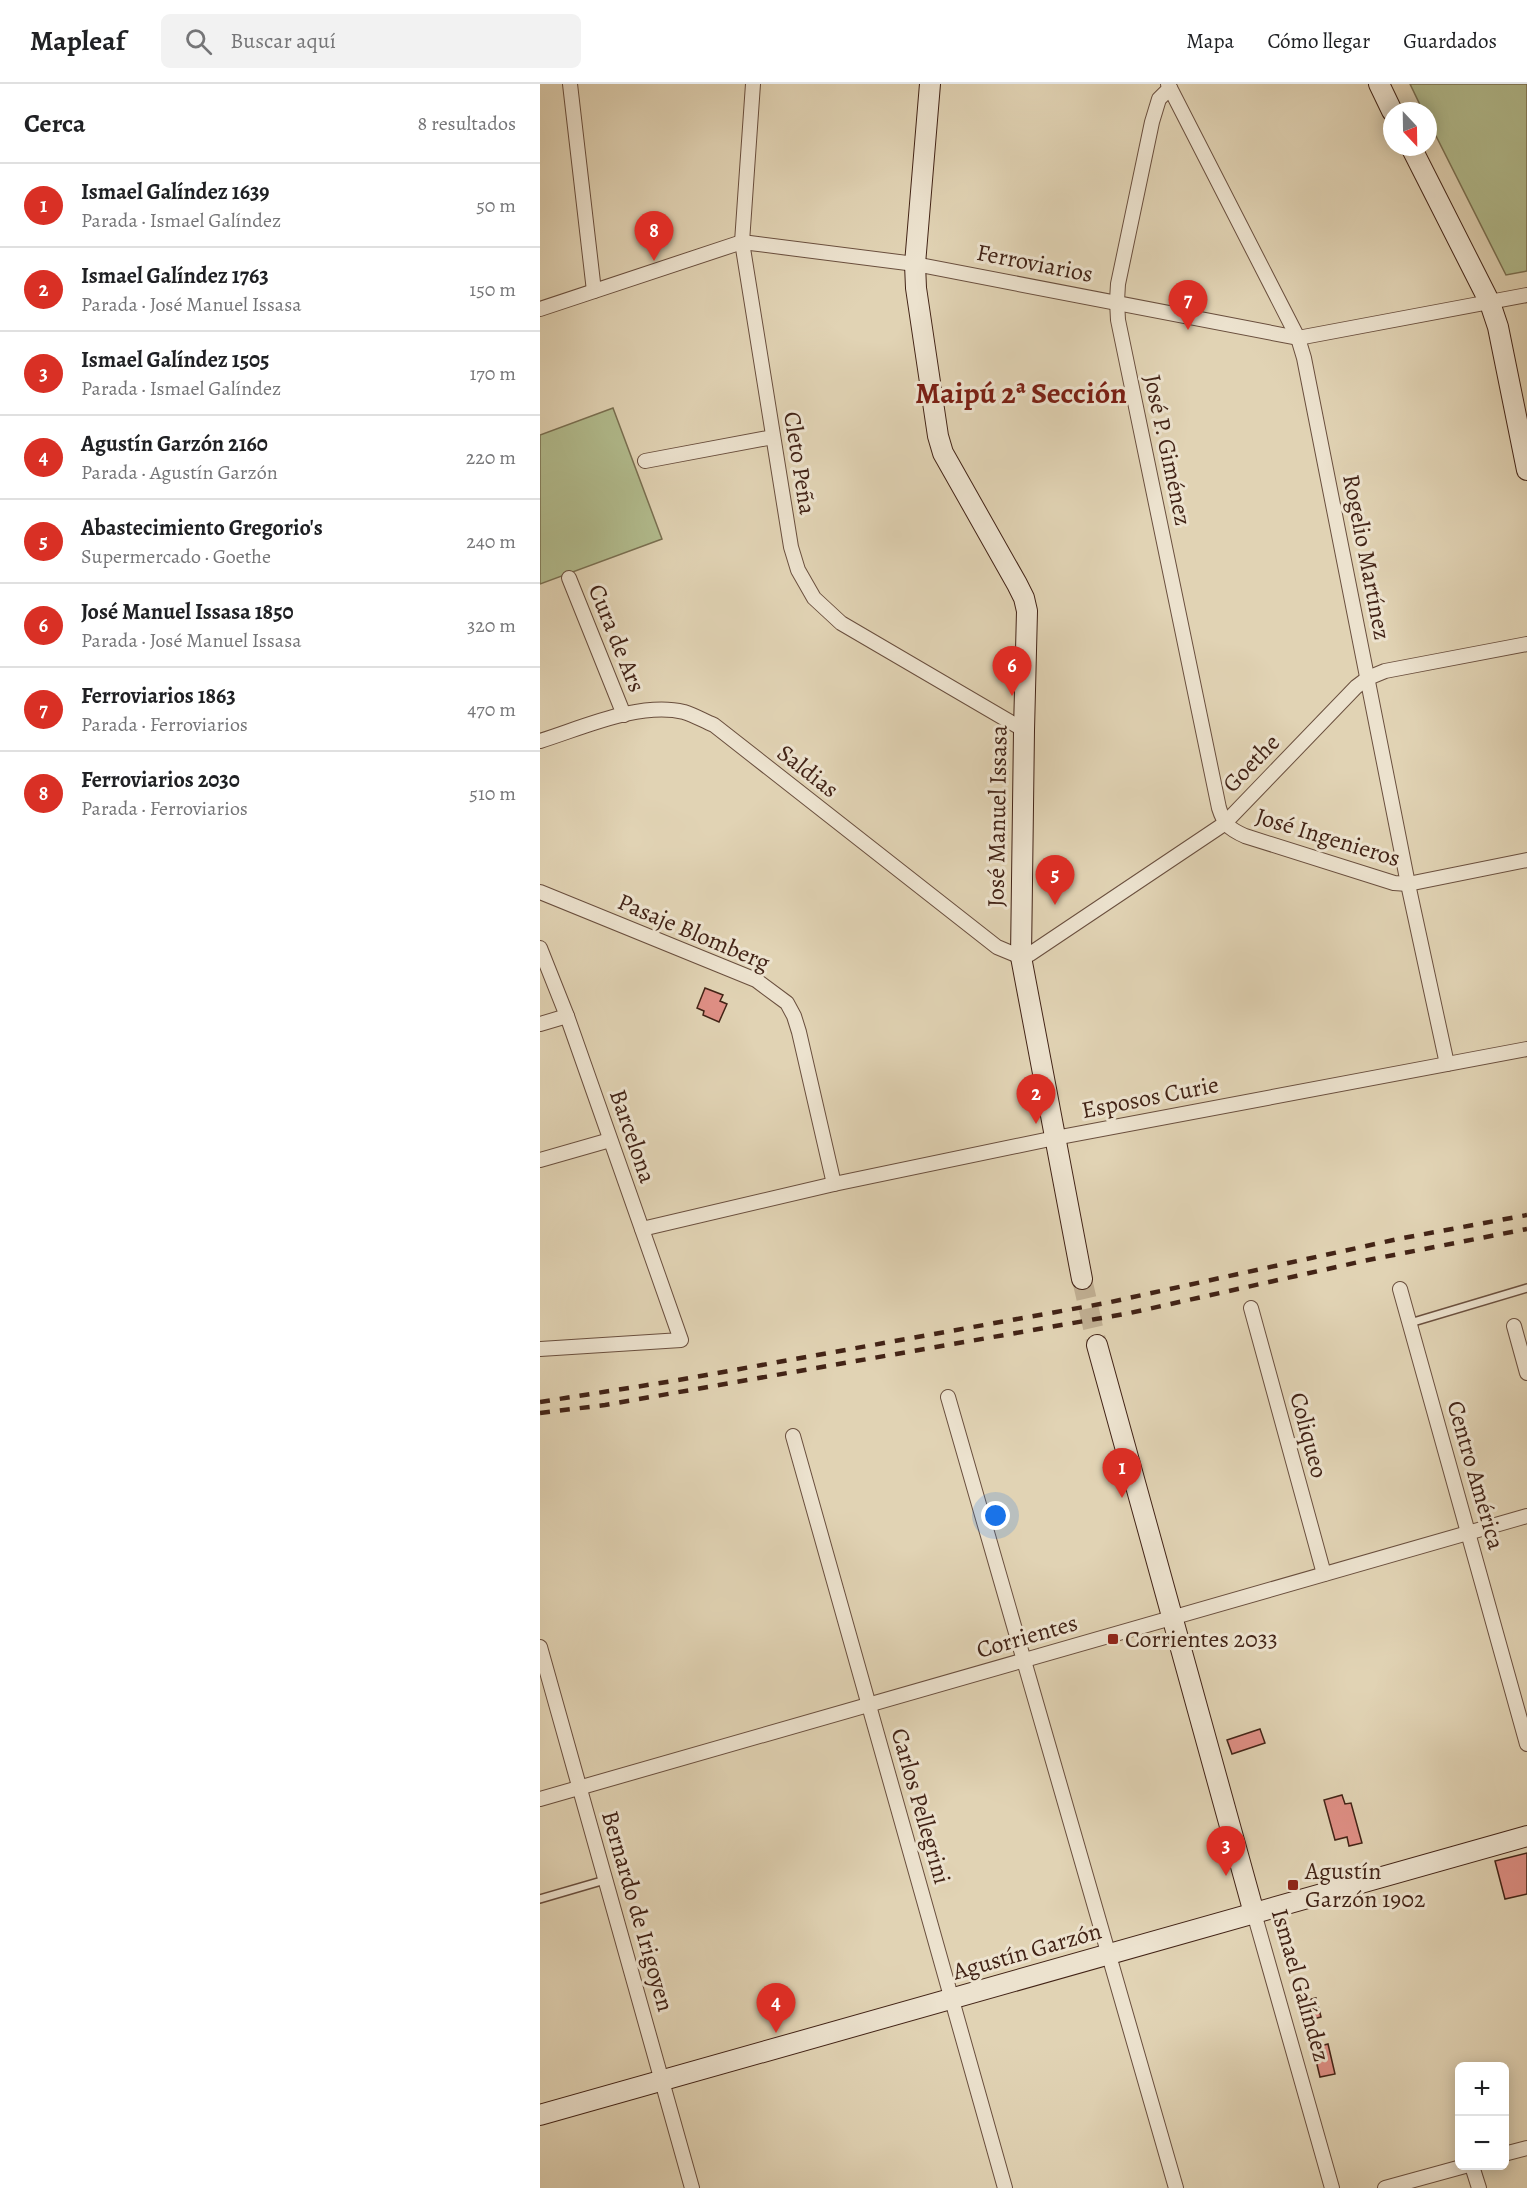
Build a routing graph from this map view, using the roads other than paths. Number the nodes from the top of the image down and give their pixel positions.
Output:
1 (570, 84) edge
2 (753, 84) edge
3 (930, 84) edge
4 (1379, 84) edge
5 (1169, 86) edge
6 (1388, 102) edge
7 (1416, 156) edge
8 (742, 242) junction
9 (915, 264) junction
10 (594, 291) junction
11 (1527, 296) edge
12 (1117, 301) junction
13 (1490, 303) junction
14 (540, 309) edge
15 (1298, 338) junction
16 (773, 437) junction
17 (645, 461) dead end
18 (1527, 470) edge
19 (569, 578) dead end
20 (1527, 644) edge
21 (1368, 678) junction
22 (624, 714) junction
23 (1024, 730) junction
24 (540, 741) edge
25 (1224, 824) junction
26 (1527, 860) edge
27 (1408, 884) junction
28 (540, 892) edge
29 (540, 948) edge
30 (1021, 957) junction
31 (567, 1016) junction
32 (540, 1024) edge
33 (1527, 1049) edge
34 (1446, 1064) junction
35 (1055, 1138) junction
36 (610, 1140) junction
37 (540, 1160) edge
38 (834, 1184) junction
39 (642, 1229) junction
40 (1082, 1279) tunnel mouth
41 (1527, 1288) edge
42 (1400, 1289) dead end
43 (1251, 1308) dead end
44 (1410, 1323) junction
45 (1514, 1326) dead end
46 (1097, 1345) tunnel mouth
47 (540, 1349) edge
48 (1527, 1373) edge
49 (948, 1397) dead end
50 (793, 1436) dead end
51 (1527, 1516) edge
52 (1468, 1533) junction
53 (1324, 1574) junction
54 (1171, 1618) junction
55 (540, 1647) edge
56 (1024, 1661) junction
57 (869, 1705) junction
58 (1527, 1744) edge
59 (580, 1789) junction
60 (540, 1799) edge
61 (1527, 1836) edge
62 (606, 1880) junction
63 (540, 1899) edge
64 (1254, 1913) junction
65 (1109, 1954) junction
66 (953, 1998) junction
67 (662, 2080) junction
68 (540, 2115) edge
69 (1527, 2148) edge
70 (1509, 2153) edge
71 (1455, 2169) edge
72 (1473, 2170) edge
73 (692, 2188) edge
74 (1005, 2188) edge
75 (1176, 2188) edge
76 (1332, 2188) edge
77 (1385, 2188) edge
78 (1479, 2188) edge

1 - 10 street
2 - 8 street, Cleto Peña
3 - 9 main road, José Manuel Issasa
4 - 6 main road
5 - 12 street, José P. Giménez
5 - 15 street, Rogelio Martínez
7 - 13 main road
8 - 9 street, Ferroviarios
8 - 10 street, Ferroviarios
8 - 16 street, Cleto Peña
9 - 12 street, Ferroviarios
9 - 23 main road, José Manuel Issasa
10 - 14 street, Ferroviarios
11 - 13 street, Ferroviarios
12 - 15 street, Ferroviarios
12 - 25 street, José P. Giménez
13 - 15 street, Ferroviarios
13 - 18 main road
15 - 21 street, Rogelio Martínez
16 - 17 street
16 - 23 street, Cleto Peña
19 - 22 street, Cura de Ars
20 - 21 street, Goethe
21 - 25 street, Goethe
21 - 27 street, Rogelio Martínez
22 - 24 street, Saldias
22 - 30 street, Saldias
23 - 30 main road, José Manuel Issasa
25 - 27 street, José Ingenieros
25 - 30 street, Goethe
26 - 27 street, José Ingenieros
27 - 34 street, Rogelio Martínez
28 - 38 street, Pasaje Blomberg
29 - 31 street, Barcelona
30 - 35 main road, José Manuel Issasa
31 - 32 street
31 - 36 street, Barcelona
33 - 34 street, Esposos Curie
34 - 35 street, Esposos Curie
35 - 38 street, Esposos Curie
35 - 40 main road, José Manuel Issasa
36 - 37 street
36 - 39 street, Barcelona
38 - 39 street, Esposos Curie
39 - 47 street, Barcelona
41 - 44 lane
42 - 44 street, Centro América
43 - 53 street, Coliqueo
44 - 52 street, Centro América
45 - 48 street
46 - 54 main road, Ismael Galíndez
49 - 56 street
50 - 57 street, Carlos Pellegrini
51 - 52 street, Corrientes
52 - 53 street, Corrientes
52 - 58 street, Centro América
53 - 54 street, Corrientes
54 - 56 street, Corrientes
54 - 64 main road, Ismael Galíndez
55 - 59 street, Bernardo de Irigoyen
56 - 57 street, Corrientes
56 - 65 street
57 - 59 street, Corrientes
57 - 66 street, Carlos Pellegrini
59 - 60 street, Corrientes
59 - 62 street, Bernardo de Irigoyen
61 - 64 main road, Agustín Garzón
62 - 63 lane
62 - 67 street, Bernardo de Irigoyen
64 - 65 main road, Agustín Garzón
64 - 76 street, Ismael Galíndez
65 - 66 main road, Agustín Garzón
65 - 75 street
66 - 67 main road, Agustín Garzón
66 - 74 street, Carlos Pellegrini
67 - 68 main road, Agustín Garzón
67 - 73 street, Bernardo de Irigoyen
69 - 70 street
71 - 77 street
72 - 78 street

